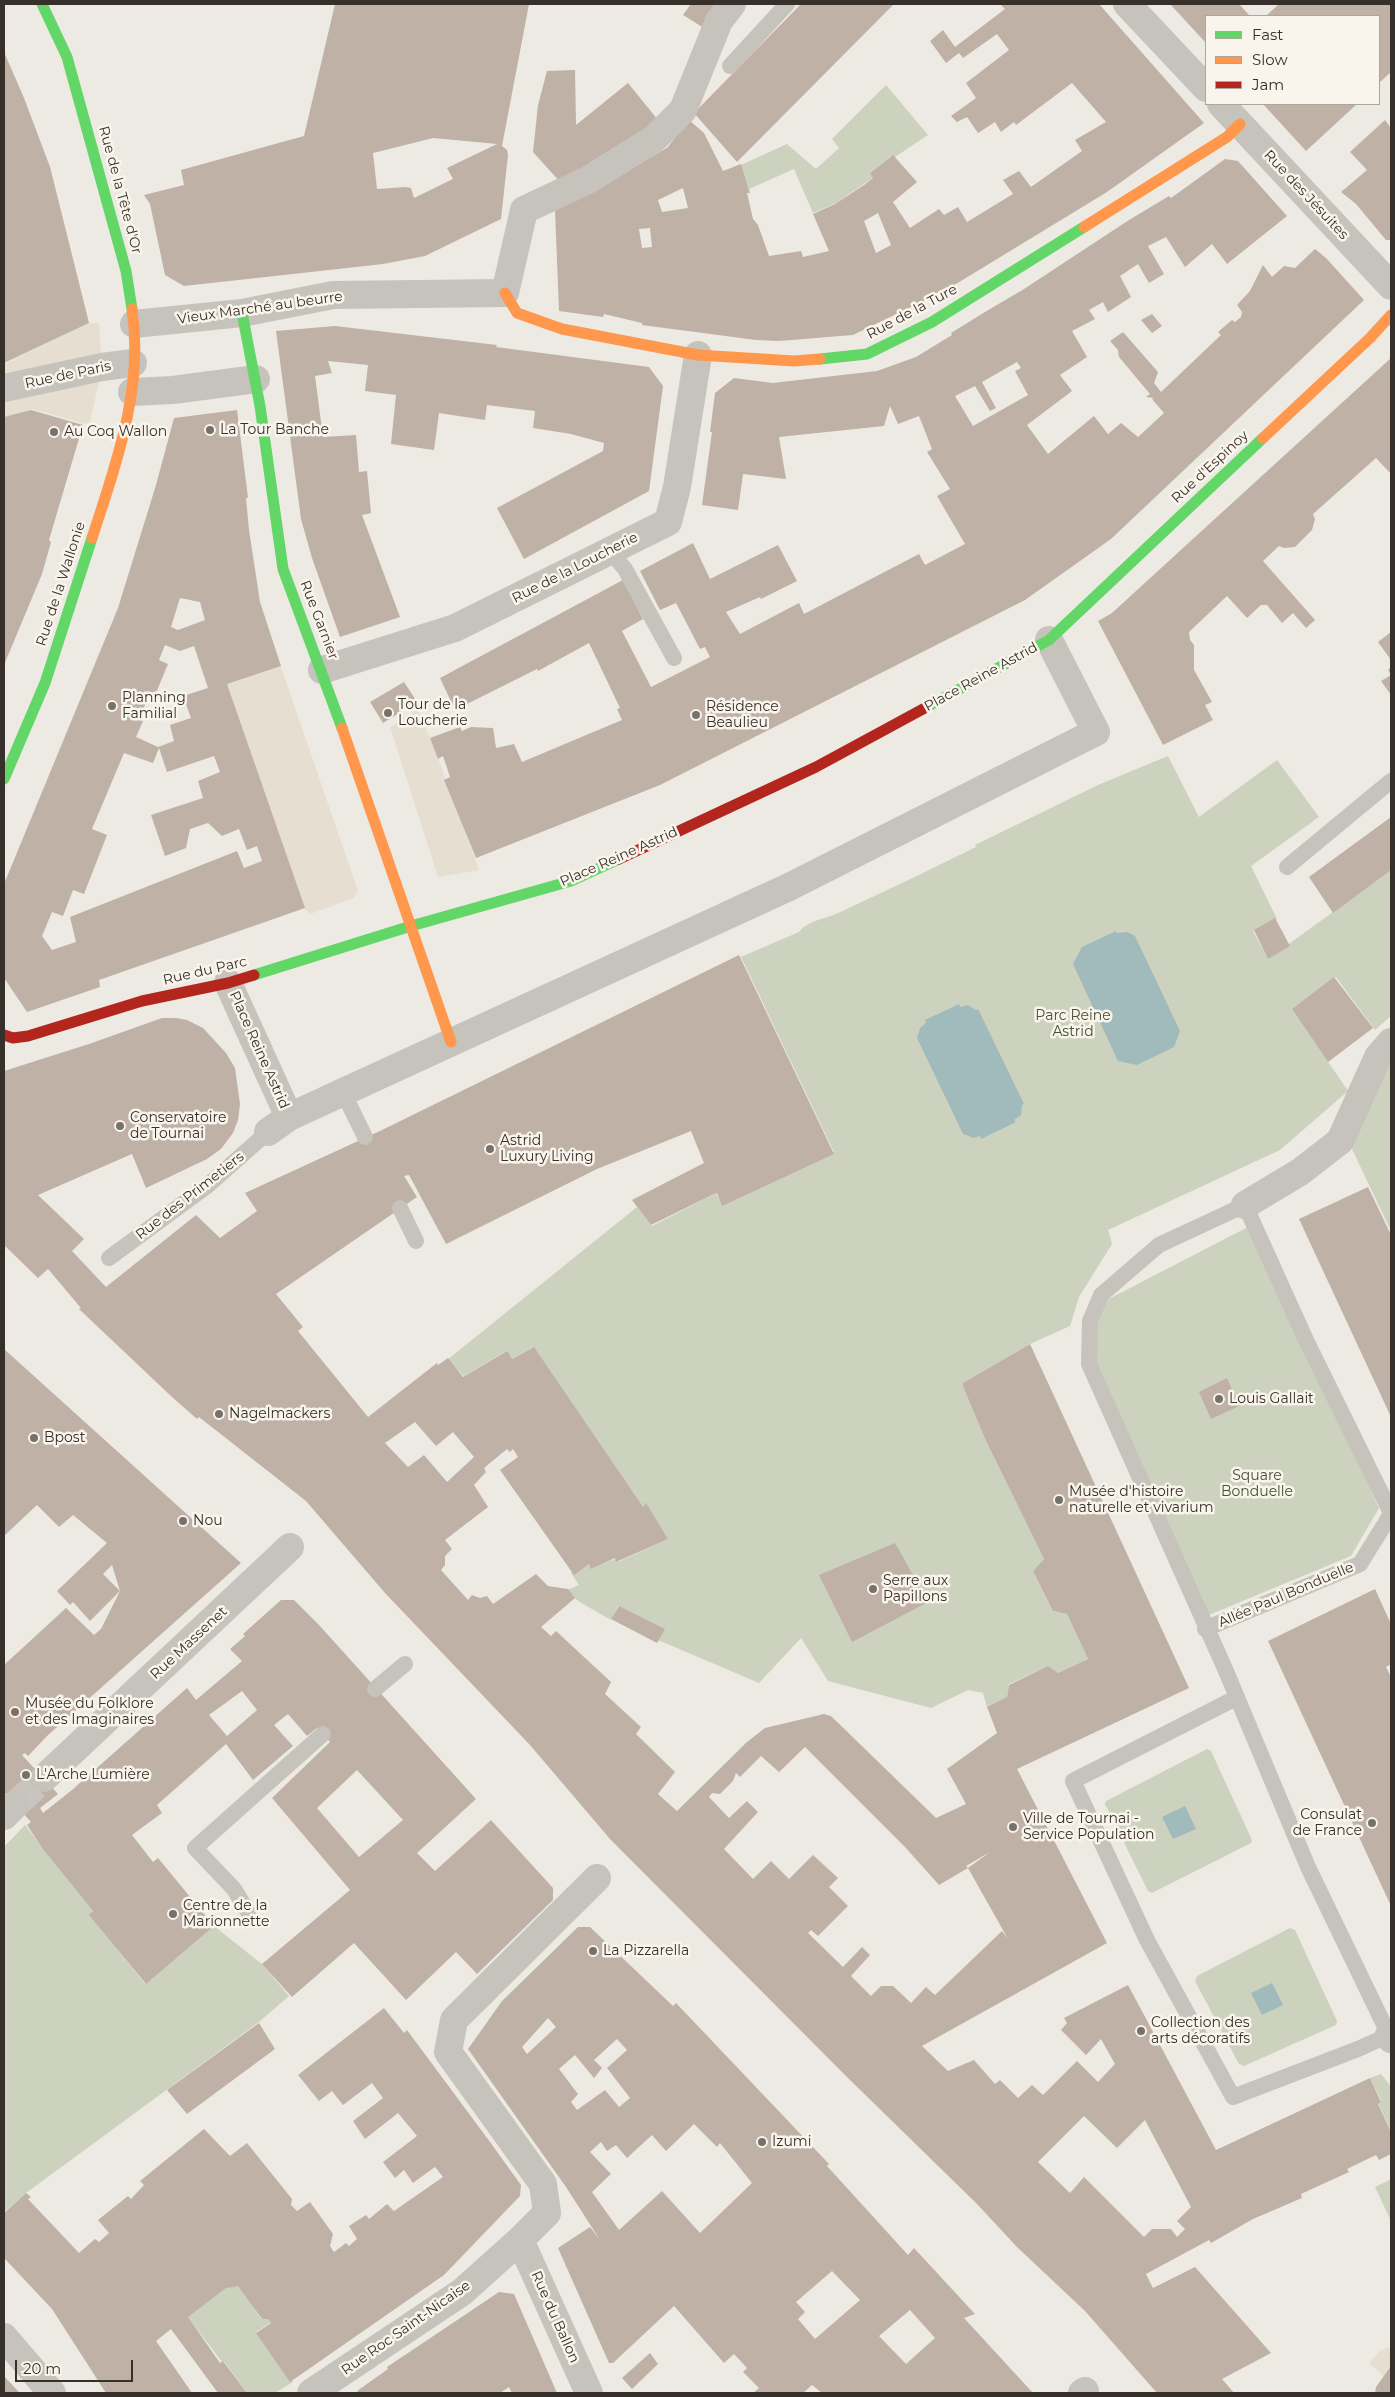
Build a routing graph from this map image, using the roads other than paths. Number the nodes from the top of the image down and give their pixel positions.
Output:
1 (42, 4) edge
2 (732, 4) edge
3 (787, 4) edge
4 (1127, 4) edge
5 (730, 66) dead end
6 (1205, 87) edge
7 (1222, 105) edge
8 (1240, 124) junction
9 (1391, 286) edge
10 (505, 293) junction
11 (242, 313) junction
12 (1391, 315) edge
13 (134, 324) junction
14 (698, 354) junction
15 (133, 362) junction
16 (256, 380) junction
17 (4, 388) edge
18 (132, 392) junction
19 (610, 551) junction
20 (1049, 640) junction
21 (674, 658) dead end
22 (322, 670) junction
23 (4, 779) edge
24 (1391, 781) edge
25 (1287, 867) dead end
26 (411, 926) junction
27 (228, 983) junction
28 (4, 1036) edge
29 (450, 1042) junction
30 (1391, 1042) edge
31 (343, 1092) junction
32 (279, 1124) junction
33 (365, 1137) dead end
34 (1245, 1205) junction
35 (400, 1208) dead end
36 (416, 1241) dead end
37 (109, 1258) dead end
38 (1391, 1514) edge
39 (290, 1547) dead end
40 (1205, 1629) junction
41 (405, 1664) dead end
42 (375, 1689) dead end
43 (1236, 1698) junction
44 (323, 1734) dead end
45 (44, 1778) tunnel mouth
46 (597, 1878) dead end
47 (248, 1912) dead end
48 (1390, 2037) edge
49 (520, 2240) junction
50 (4, 2337) edge
51 (52, 2393) edge
52 (311, 2393) edge
53 (589, 2393) edge

1 - 13 street, Rue de la Tête d'Or
2 - 10 street
3 - 5 lane
4 - 6 street
7 - 8 street, Rue des Jésuites
8 - 9 street, Rue des Jésuites
8 - 14 street, Rue de la Ture
10 - 11 street, Vieux Marché au beurre
10 - 14 street, Rue de la Ture
11 - 13 street, Vieux Marché au beurre
11 - 16 street, Rue Garnier
12 - 20 street, Rue d'Espinoy
13 - 15 street, Rue de la Tête d'Or
14 - 19 street, Rue de la Loucherie
15 - 17 street, Rue de Paris
15 - 18 street, Rue de la Tête d'Or
16 - 18 street
16 - 22 street, Rue Garnier
18 - 23 street, Rue de la Wallonie
19 - 21 lane
19 - 22 street, Rue de la Loucherie
20 - 26 street, Place Reine Astrid
20 - 29 street, Place Reine Astrid
22 - 26 street, Rue Garnier
24 - 25 lane
26 - 27 street, Rue du Parc
26 - 29 street
27 - 28 street, Rue du Parc
27 - 32 street, Place Reine Astrid
29 - 31 street, Place Reine Astrid
30 - 34 street, Allée Paul Bonduelle
31 - 32 street, Place Reine Astrid
31 - 33 lane
32 - 37 lane, Rue des Primetiers
34 - 38 lane, Allée Paul Bonduelle
34 - 40 lane, Allée Paul Bonduelle
35 - 36 lane
38 - 40 lane, Allée Paul Bonduelle
39 - 45 street, Rue Massenet
40 - 43 lane
41 - 42 lane
43 - 48 lane
43 - 48 lane
44 - 47 lane
46 - 49 street, Rue Roc Saint-Nicaise
49 - 52 street, Rue Roc Saint-Nicaise
49 - 53 street, Rue du Ballon
50 - 51 street

